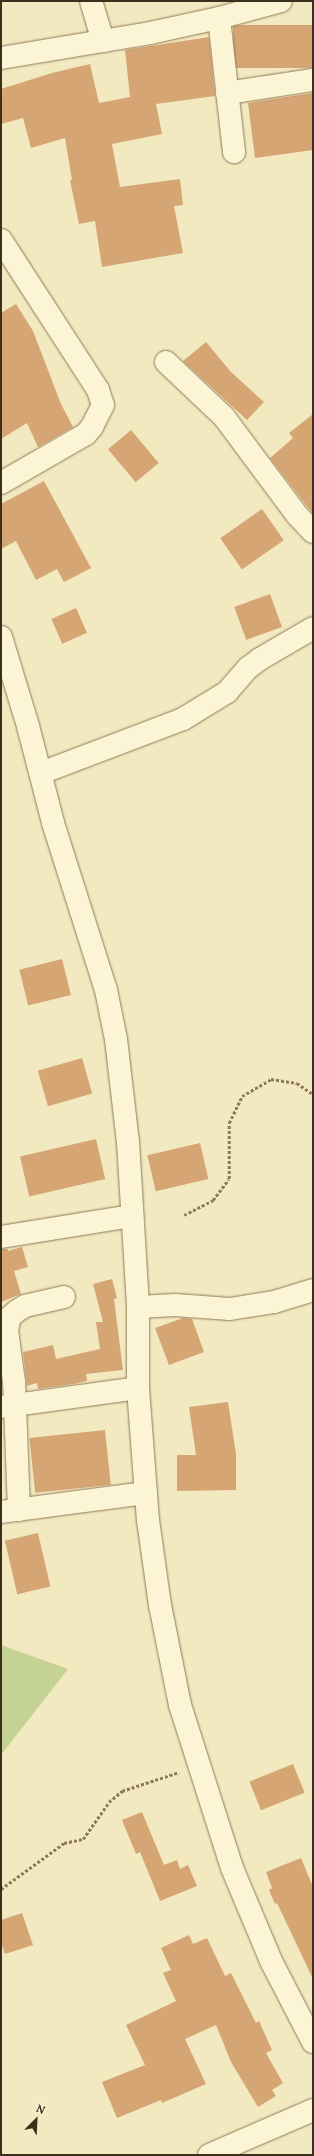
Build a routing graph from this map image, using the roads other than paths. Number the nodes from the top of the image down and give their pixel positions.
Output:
1 (91, 1) edge
2 (281, 1) edge
3 (219, 18) junction
4 (104, 41) junction
5 (1, 58) edge
6 (313, 80) edge
7 (227, 93) junction
8 (234, 152) dead end
9 (1, 240) edge
10 (166, 362) dead end
11 (1, 483) edge
12 (313, 532) edge
13 (313, 628) edge
14 (1, 638) edge
15 (40, 773) junction
16 (132, 1216) junction
17 (1, 1237) edge
18 (313, 1290) edge
19 (64, 1297) dead end
20 (138, 1306) junction
21 (138, 1388) junction
22 (8, 1406) edge
23 (146, 1493) junction
24 (10, 1511) edge
25 (313, 2042) edge
26 (313, 2110) edge
27 (209, 2155) edge

1 - 4 street
2 - 3 street
3 - 4 street
3 - 7 street
4 - 5 street
6 - 7 street
7 - 8 street
9 - 11 street
10 - 12 street
13 - 15 street
14 - 15 street
15 - 16 street
16 - 17 street
16 - 20 street
18 - 20 street
19 - 22 street
20 - 21 street
21 - 22 street
21 - 23 street
22 - 24 street
23 - 24 street
23 - 25 street
26 - 27 street

